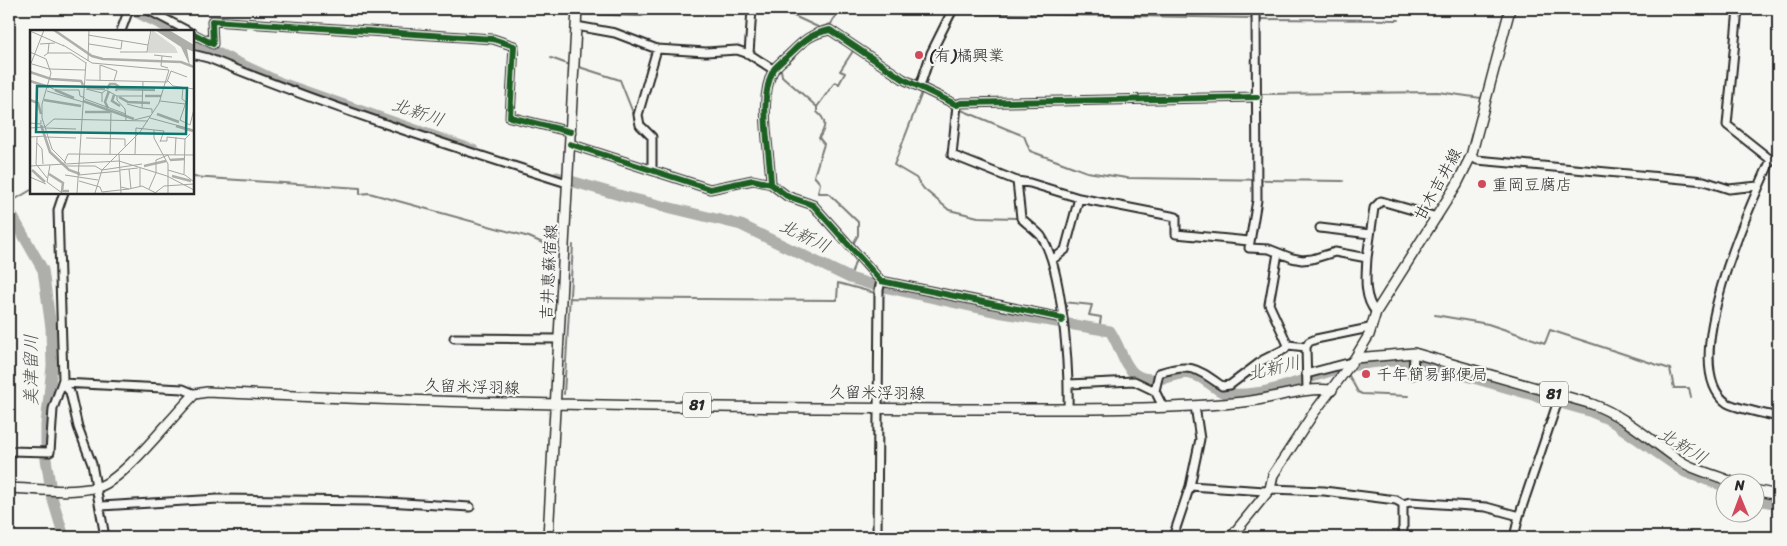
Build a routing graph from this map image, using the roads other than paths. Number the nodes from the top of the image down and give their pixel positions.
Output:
1 (146, 9) edge
2 (752, 9) edge
3 (953, 9) edge
4 (1510, 9) edge
5 (1738, 9) edge
6 (128, 11) edge
7 (1256, 15) edge
8 (576, 16) edge
9 (121, 30) edge
10 (186, 30) edge
11 (194, 34) edge
12 (657, 49) junction
13 (194, 54) edge
14 (749, 54) junction
15 (774, 70) junction
16 (923, 87) junction
17 (1257, 97) junction
18 (957, 108) junction
19 (571, 132) junction
20 (570, 144) junction
21 (1471, 156) junction
22 (652, 170) junction
23 (568, 179) junction
24 (1017, 181) junction
25 (771, 184) junction
26 (1758, 186) junction
27 (63, 194) edge
28 (1079, 198) junction
29 (1437, 216) junction
30 (1320, 228) dead end
31 (1370, 234) junction
32 (1249, 241) junction
33 (1278, 253) junction
34 (1368, 258) junction
35 (1054, 259) junction
36 (880, 285) junction
37 (1376, 312) junction
38 (1062, 322) junction
39 (1369, 328) junction
40 (454, 338) dead end
41 (559, 339) junction
42 (1288, 344) junction
43 (1306, 347) junction
44 (1414, 355) junction
45 (1350, 366) junction
46 (1306, 374) junction
47 (1413, 375) dead end
48 (62, 383) junction
49 (1068, 384) junction
50 (1306, 387) junction
51 (1332, 390) junction
52 (1155, 391) junction
53 (196, 394) junction
54 (1559, 396) junction
55 (556, 403) junction
56 (1195, 406) junction
57 (878, 407) junction
58 (1163, 407) junction
59 (1068, 409) junction
60 (1778, 417) edge
61 (9, 452) edge
62 (1714, 475) edge
63 (1190, 486) junction
64 (98, 487) junction
65 (9, 488) edge
66 (1270, 489) junction
67 (1764, 492) edge
68 (1778, 495) edge
69 (1403, 504) junction
70 (101, 506) junction
71 (470, 507) dead end
72 (1519, 516) junction
73 (105, 537) edge
74 (548, 537) edge
75 (877, 537) edge
76 (1173, 537) edge
77 (1231, 537) edge
78 (1403, 537) edge
79 (1514, 537) edge

1 - 10 street
2 - 14 street
3 - 16 street
4 - 21 main road, 甘木吉井線
5 - 26 street
6 - 9 street
7 - 17 street
8 - 12 street
8 - 19 main road, 吉井恵蘇宿線
11 - 19 street
12 - 14 street
12 - 22 street
13 - 23 street
14 - 15 street
15 - 16 street
15 - 25 street
16 - 18 street
17 - 18 street
17 - 32 street
18 - 24 street
19 - 20 main road, 吉井恵蘇宿線
20 - 22 street
20 - 23 main road, 吉井恵蘇宿線
21 - 26 street
21 - 29 main road, 甘木吉井線
22 - 25 street
23 - 41 main road, 吉井恵蘇宿線
24 - 28 street
24 - 35 street
25 - 36 street
26 - 60 street
27 - 48 street
28 - 32 street
28 - 35 street
29 - 31 street
29 - 37 main road, 甘木吉井線
30 - 31 street
31 - 34 street
32 - 33 street
33 - 34 street
33 - 42 street
34 - 37 street
35 - 38 street
36 - 38 street
36 - 57 street
37 - 39 main road, 甘木吉井線
38 - 49 street
39 - 43 street
39 - 45 main road, 甘木吉井線
40 - 41 street
41 - 55 main road, 吉井恵蘇宿線
42 - 43 street
42 - 52 street
43 - 46 street
44 - 45 main road, 81
44 - 47 street
44 - 54 main road, 81
45 - 46 street
45 - 51 main road
46 - 50 street
48 - 53 street
48 - 61 street
48 - 64 street
49 - 52 street
49 - 59 street
50 - 51 main road, 久留米浮羽線 / 81
50 - 56 main road, 久留米浮羽線 / 81
51 - 66 main road
52 - 58 street
53 - 55 main road, 久留米浮羽線 / 81
53 - 64 main road
54 - 62 main road, 81
54 - 72 street
55 - 57 main road, 久留米浮羽線 / 81
55 - 74 main road, 吉井恵蘇宿線
56 - 58 main road, 久留米浮羽線 / 81
56 - 63 street
57 - 59 main road, 久留米浮羽線 / 81
57 - 75 street
58 - 59 main road, 久留米浮羽線 / 81
63 - 66 street
63 - 76 street
64 - 65 main road
64 - 70 street
66 - 69 street
66 - 77 main road
67 - 68 main road
69 - 72 street
69 - 78 street
70 - 71 street
70 - 73 street
72 - 79 street

